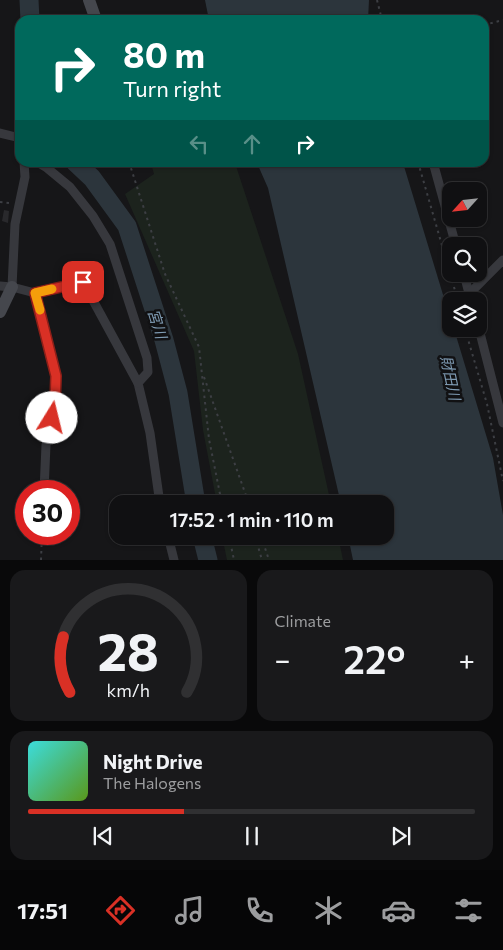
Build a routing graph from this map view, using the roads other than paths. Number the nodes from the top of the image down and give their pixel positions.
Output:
1 (89, 0) edge
2 (94, 15) edge
3 (0, 133) edge
4 (15, 137) edge
5 (24, 167) edge
6 (46, 167) edge
7 (434, 167) edge
8 (454, 237) edge
9 (503, 260) edge
10 (6, 287) edge
11 (475, 292) edge
12 (35, 293) junction
13 (0, 312) edge
14 (481, 337) edge
15 (138, 383) junction
16 (503, 423) edge
17 (44, 480) edge
18 (159, 495) edge
19 (170, 545) edge
20 (174, 560) edge

1 - 2 street
3 - 4 street
5 - 10 street
6 - 15 street
7 - 8 street
9 - 11 street
10 - 12 street
10 - 13 street
12 - 15 street
12 - 17 street
14 - 16 street
15 - 18 street
19 - 20 street

